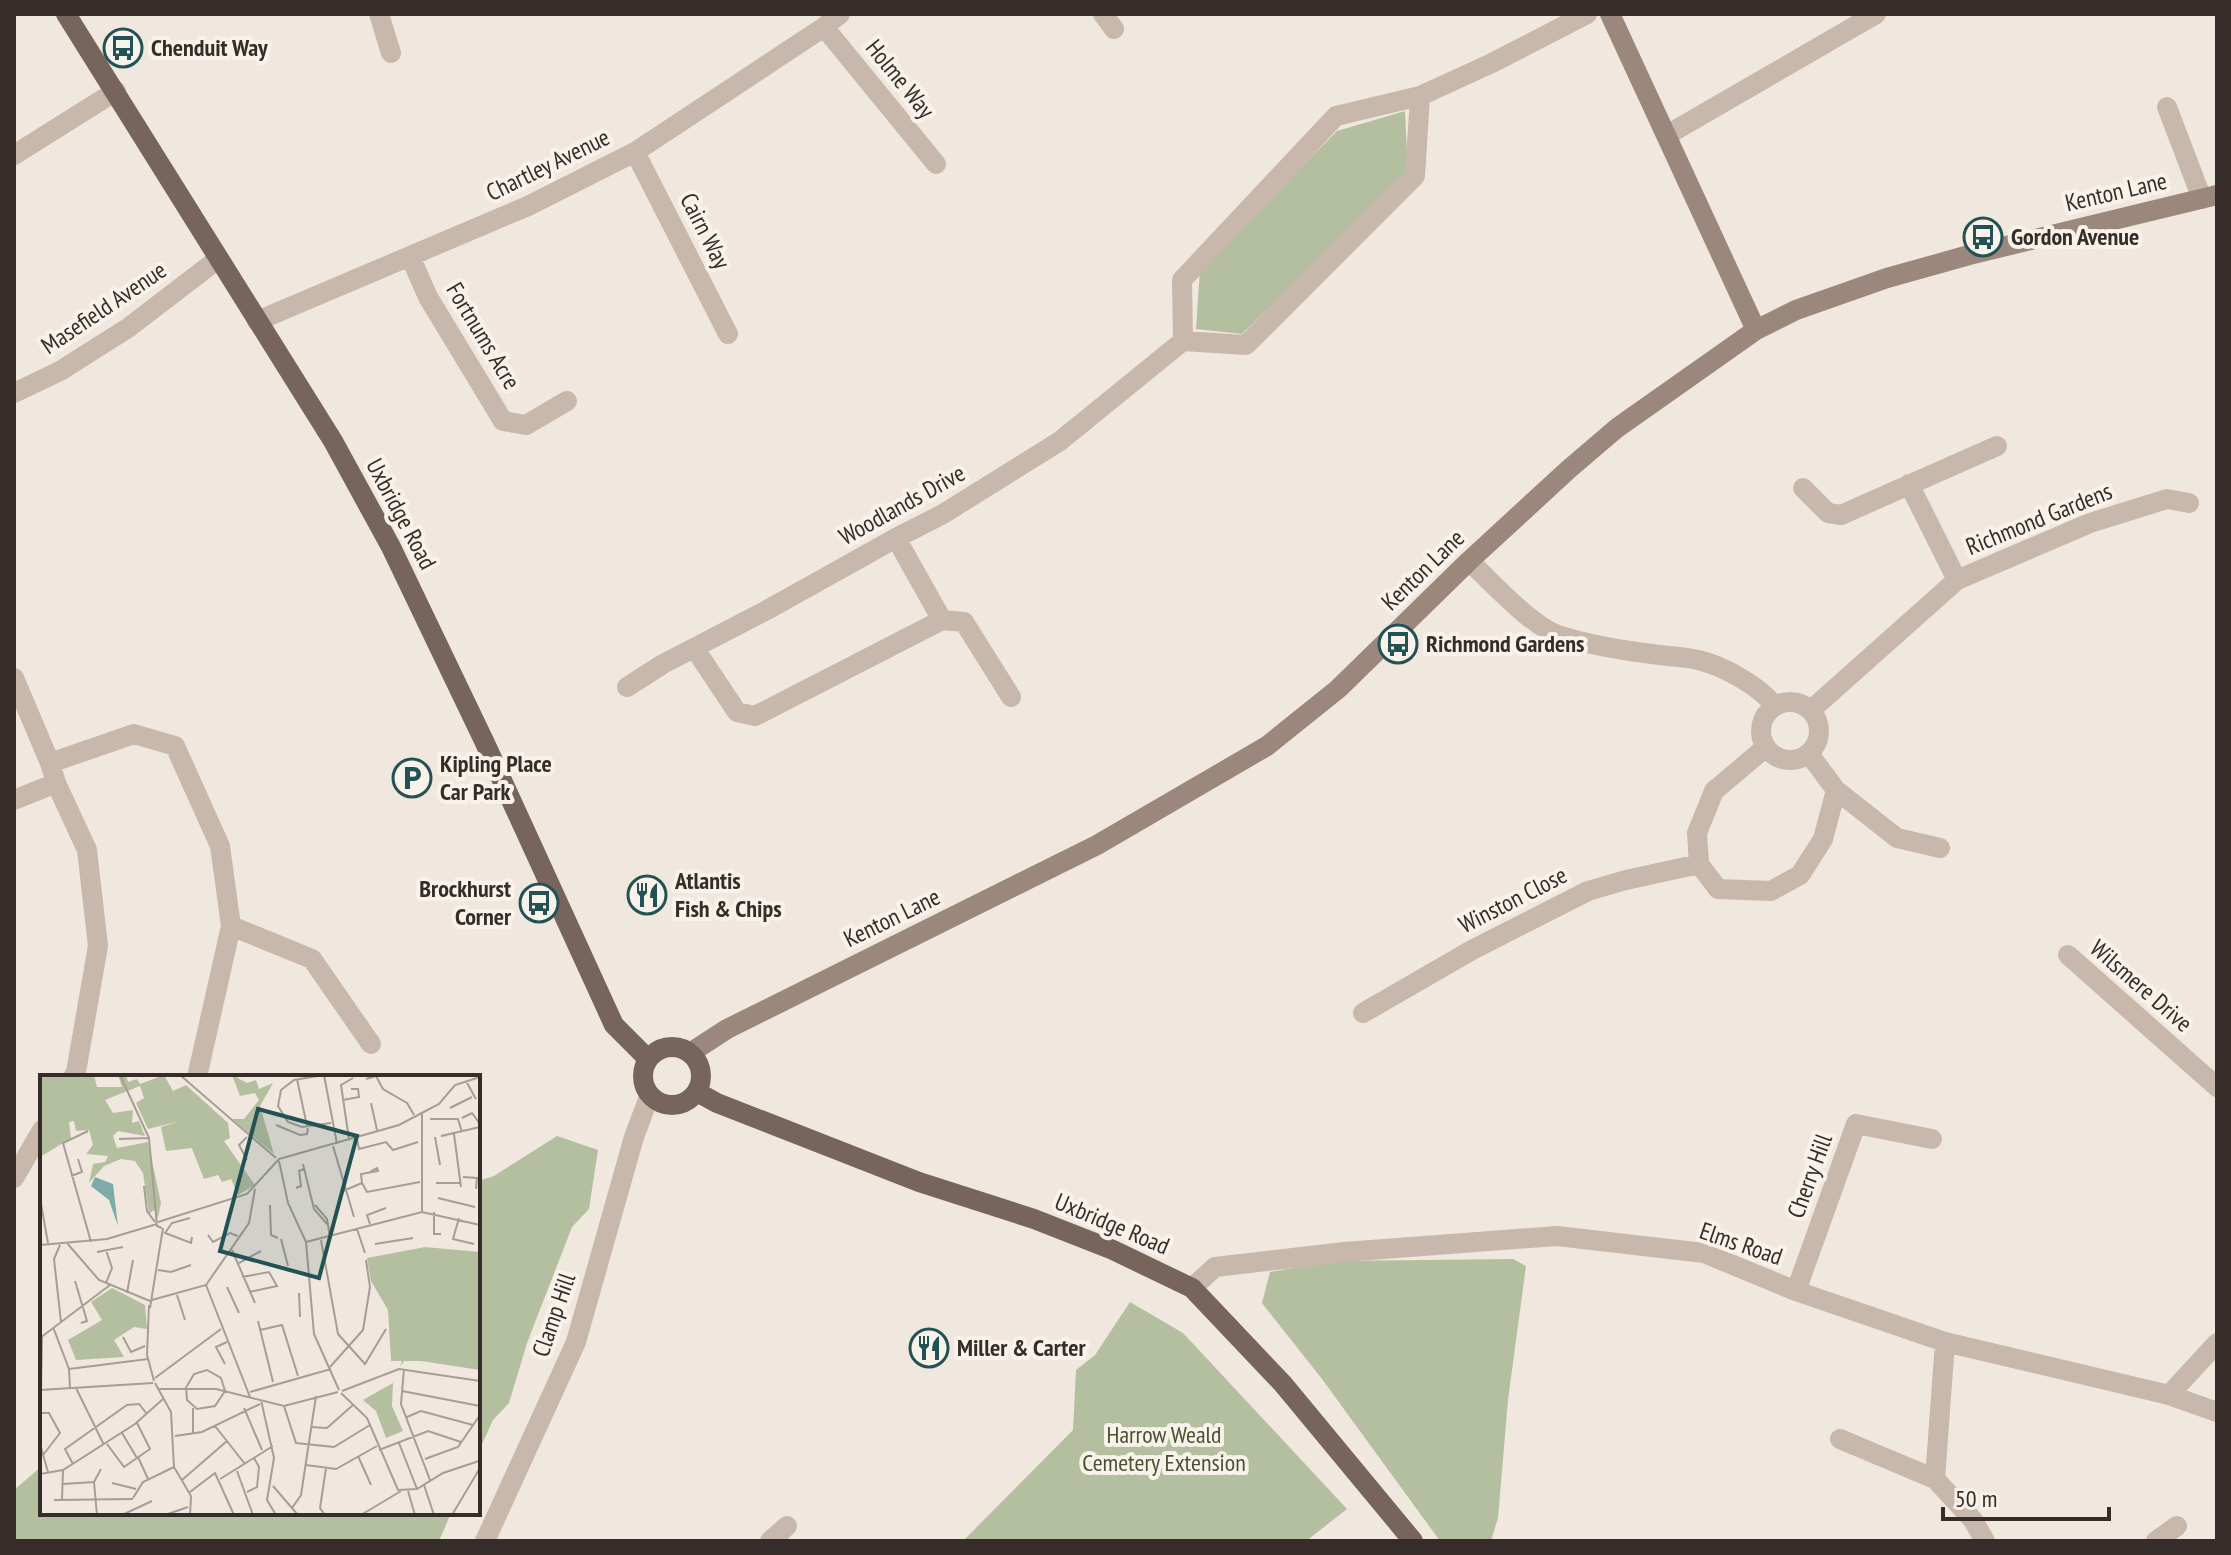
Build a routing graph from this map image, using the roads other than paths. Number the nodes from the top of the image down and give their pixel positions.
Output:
1 (66, 14) edge
2 (379, 14) edge
3 (1587, 14) edge
4 (1610, 14) edge
5 (1876, 14) edge
6 (832, 20) edge
7 (391, 53) dead end
8 (116, 91) junction
9 (1420, 96) junction
10 (2167, 107) dead end
11 (1667, 135) junction
12 (635, 152) junction
13 (14, 155) edge
14 (936, 164) dead end
15 (2210, 197) edge
16 (410, 256) junction
17 (218, 259) junction
18 (257, 321) junction
19 (1756, 330) junction
20 (728, 334) dead end
21 (1183, 341) junction
22 (14, 393) edge
23 (567, 401) dead end
24 (1997, 446) dead end
25 (1909, 484) junction
26 (1803, 488) dead end
27 (2189, 503) dead end
28 (896, 538) junction
29 (1469, 561) junction
30 (1957, 580) junction
31 (942, 620) junction
32 (695, 649) junction
33 (14, 678) edge
34 (627, 687) dead end
35 (1011, 697) dead end
36 (1774, 705) junction
37 (1811, 710) junction
38 (1766, 747) junction
39 (1809, 754) junction
40 (53, 773) junction
41 (1836, 790) junction
42 (14, 800) edge
43 (1940, 848) dead end
44 (1699, 864) junction
45 (231, 926) junction
46 (2068, 955) dead end
47 (1363, 1013) dead end
48 (371, 1044) dead end
49 (690, 1053) junction
50 (647, 1058) junction
51 (74, 1075) edge
52 (197, 1075) edge
53 (2217, 1087) edge
54 (697, 1092) junction
55 (649, 1097) junction
56 (40, 1133) edge
57 (1932, 1139) dead end
58 (14, 1178) edge
59 (1192, 1288) junction
60 (1796, 1291) junction
61 (1945, 1342) junction
62 (2217, 1343) edge
63 (2169, 1395) junction
64 (2217, 1412) edge
65 (1840, 1439) dead end
66 (1935, 1479) junction
67 (787, 1526) dead end
68 (2177, 1526) dead end
69 (485, 1541) edge
70 (770, 1541) edge
71 (1413, 1541) edge
72 (1985, 1541) edge
73 (2156, 1541) edge

1 - 8 main road, Uxbridge Road
2 - 7 street
3 - 9 street
4 - 11 street
5 - 11 street
6 - 12 street, Chartley Avenue
6 - 14 street, Holme Way
8 - 13 street
8 - 17 main road, Uxbridge Road
9 - 21 street
9 - 21 street
10 - 15 street
11 - 19 street
12 - 16 street, Chartley Avenue
12 - 20 street, Cairn Way
15 - 19 street, Kenton Lane
16 - 18 street, Chartley Avenue
16 - 23 street, Fortnums Acre
17 - 18 main road, Uxbridge Road
17 - 22 street, Masefield Avenue
18 - 50 main road, Uxbridge Road
19 - 29 street, Kenton Lane
21 - 28 street, Woodlands Drive
24 - 25 street
25 - 26 street
25 - 30 street
27 - 30 street, Richmond Gardens
28 - 31 street
28 - 32 street, Woodlands Drive
29 - 36 street
29 - 49 street, Kenton Lane
30 - 37 street, Richmond Gardens
31 - 32 street
31 - 35 street
32 - 34 street, Woodlands Drive
33 - 40 street
36 - 37 street
36 - 38 street
37 - 39 street
38 - 39 street
38 - 44 street
39 - 41 street
40 - 42 street
40 - 45 street
40 - 51 street
41 - 43 street
41 - 44 street
44 - 47 street, Winston Close
45 - 48 street
45 - 52 street
46 - 53 street, Wilsmere Drive
49 - 50 main road
49 - 54 main road
50 - 55 main road
54 - 55 main road
54 - 59 main road, Uxbridge Road
55 - 69 street, Clamp Hill
56 - 58 street
57 - 60 street, Cherry Hill
59 - 60 street, Elms Road
59 - 71 main road, Uxbridge Road
60 - 61 street, Elms Road
61 - 63 street, Elms Road
61 - 66 street
62 - 63 street
63 - 64 street, Elms Road
65 - 66 street
66 - 72 street
67 - 70 street
68 - 73 street

